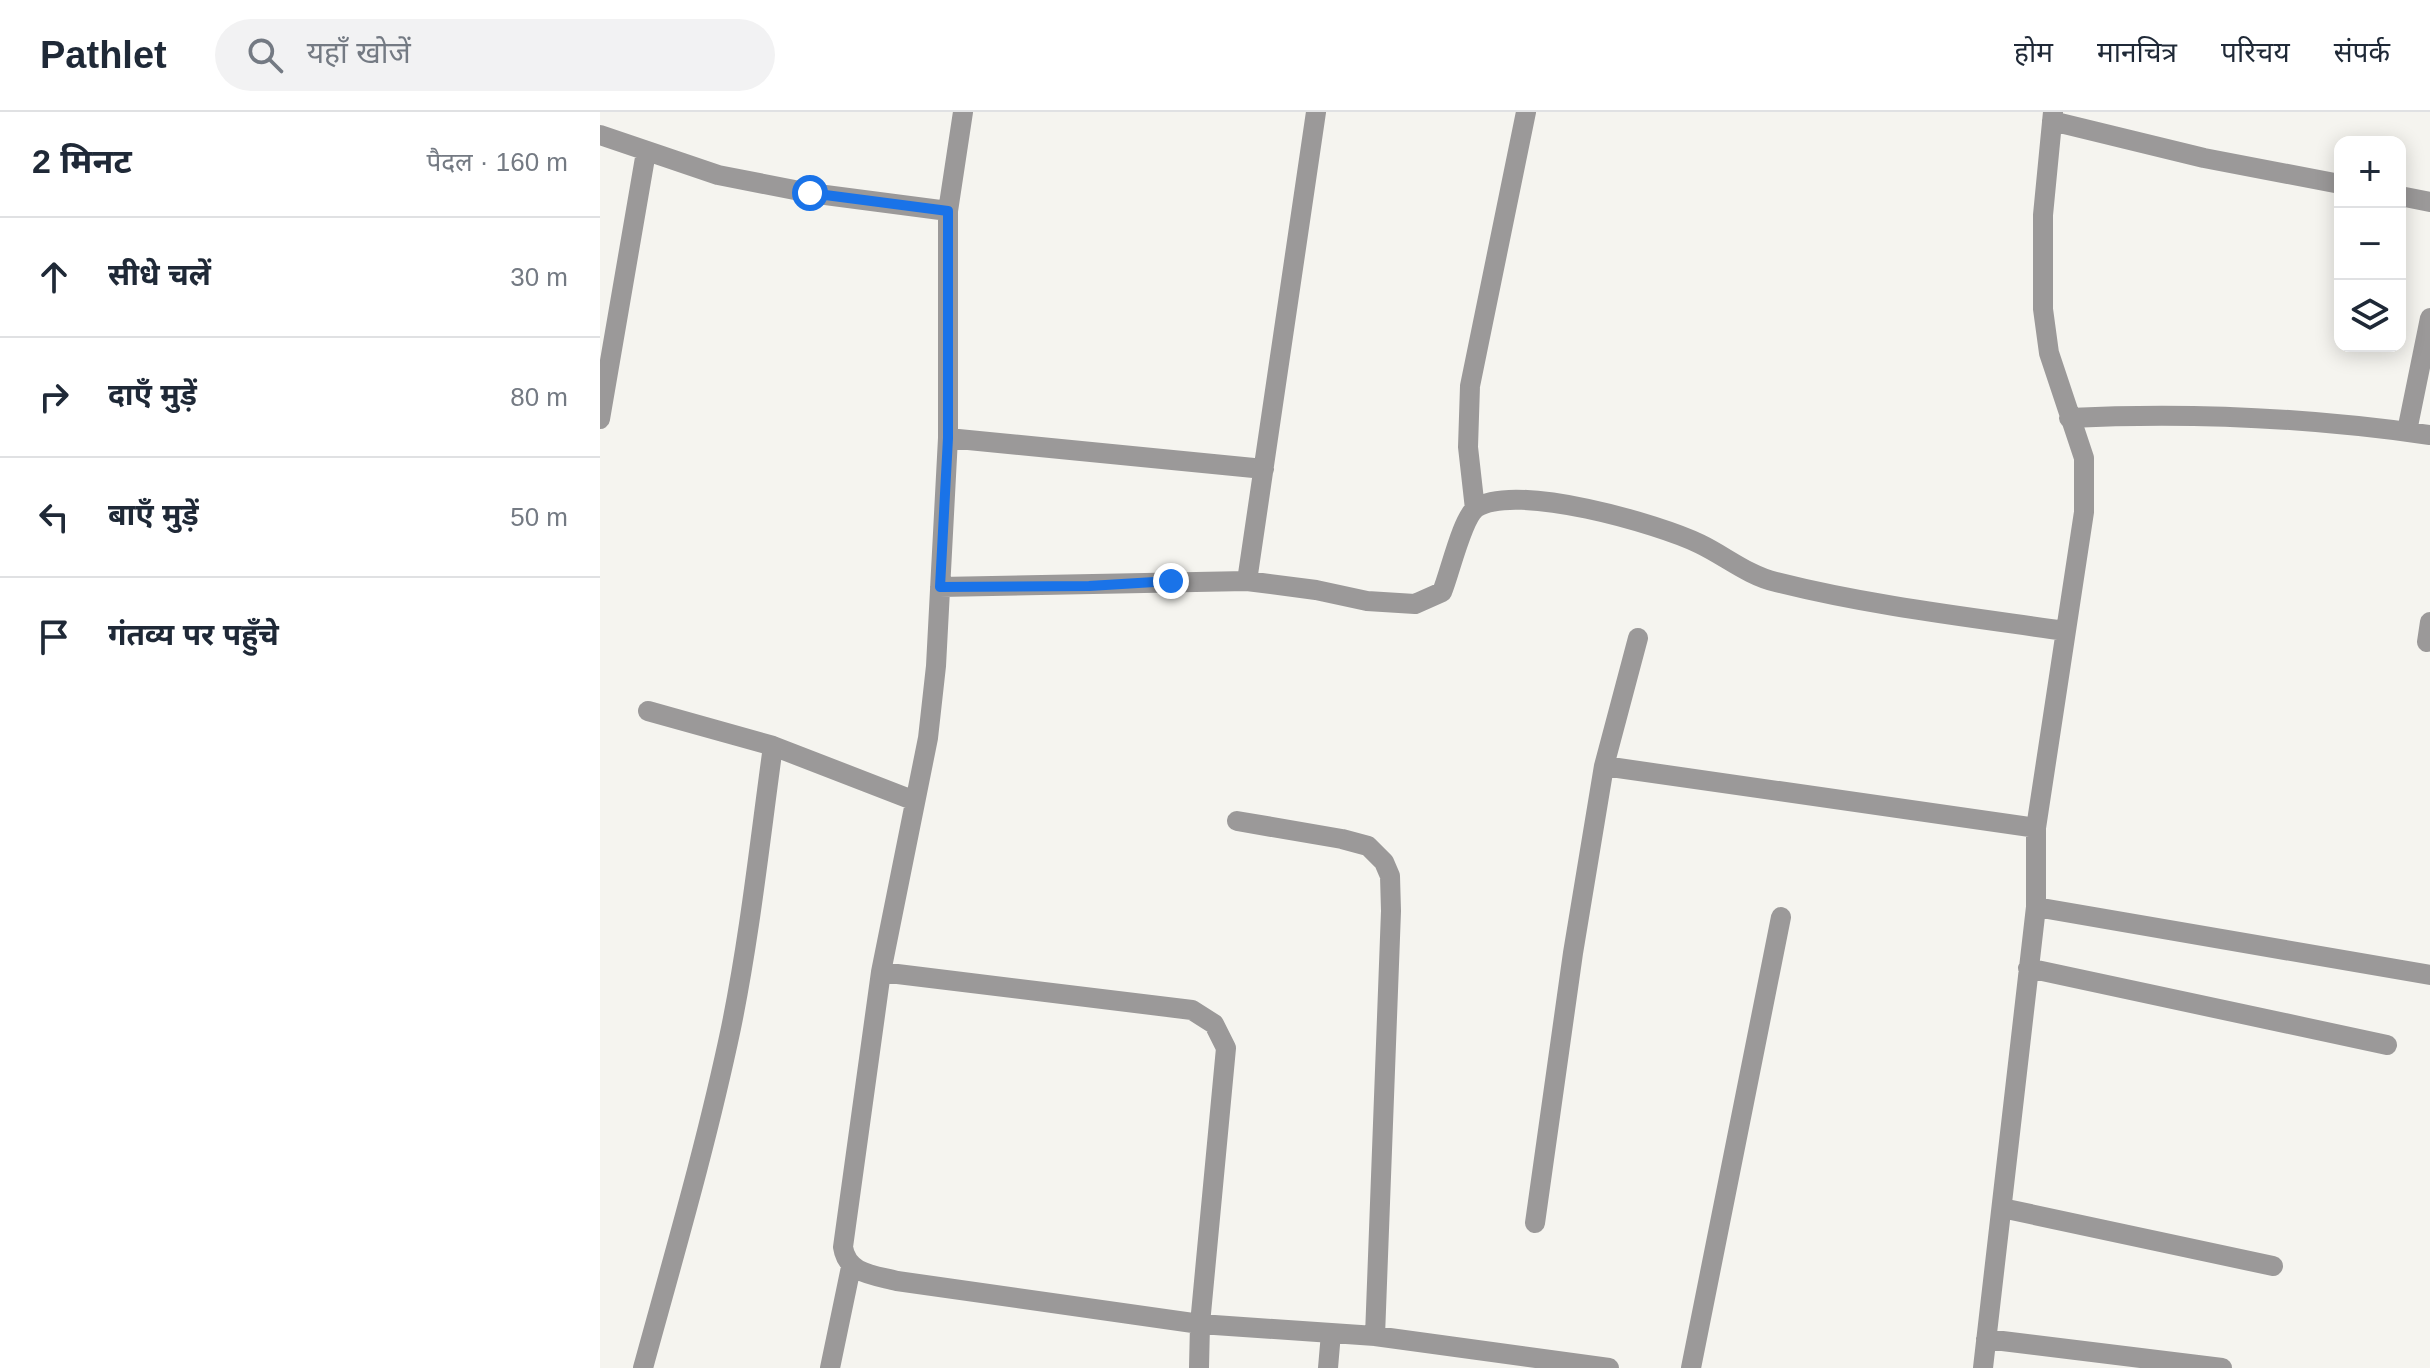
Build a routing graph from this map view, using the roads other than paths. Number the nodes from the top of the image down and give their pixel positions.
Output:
1 (963, 112) edge
2 (1316, 112) edge
3 (1526, 112) edge
4 (2052, 117) edge
5 (600, 135) edge
6 (646, 152) junction
7 (2334, 183) edge
8 (2406, 197) edge
9 (2429, 199) edge
10 (948, 211) junction
11 (2430, 318) edge
12 (2069, 418) junction
13 (600, 419) edge
14 (2407, 431) junction
15 (2430, 435) edge
16 (948, 438) junction
17 (1264, 469) junction
18 (1475, 509) junction
19 (1247, 581) junction
20 (940, 587) junction
21 (2065, 631) junction
22 (1638, 638) dead end
23 (648, 711) dead end
24 (773, 746) junction
25 (1604, 766) junction
26 (915, 801) junction
27 (1237, 821) dead end
28 (2036, 828) junction
29 (2036, 907) junction
30 (1781, 917) dead end
31 (2028, 968) junction
32 (881, 972) junction
33 (2430, 975) edge
34 (2387, 1045) dead end
35 (2002, 1208) junction
36 (1535, 1223) dead end
37 (2273, 1266) dead end
38 (851, 1267) junction
39 (1200, 1324) junction
40 (1331, 1333) junction
41 (1375, 1336) junction
42 (1986, 1339) junction
43 (1530, 1363) edge
44 (643, 1368) edge
45 (830, 1368) edge
46 (1199, 1368) edge
47 (1328, 1368) edge
48 (1609, 1368) edge
49 (1691, 1368) edge
50 (1983, 1368) edge
51 (2222, 1368) edge

1 - 10 street
2 - 17 street
3 - 18 street
4 - 7 street
4 - 12 street
5 - 6 street
6 - 10 street
6 - 13 street
8 - 9 street
10 - 16 street
11 - 14 street
12 - 14 street
12 - 21 street
14 - 15 street
16 - 17 street
16 - 20 street
17 - 19 street
18 - 19 street
18 - 21 street
19 - 20 street
20 - 26 street
21 - 28 street
22 - 25 street
23 - 24 street
24 - 26 street
24 - 44 street
25 - 28 street
25 - 36 street
26 - 32 street
27 - 41 street
28 - 29 street
29 - 31 street
29 - 33 street
30 - 49 street
31 - 34 street
31 - 35 street
32 - 38 street
32 - 39 street
35 - 37 street
35 - 42 street
38 - 39 street
38 - 45 street
39 - 40 street
39 - 46 street
40 - 41 street
40 - 47 street
41 - 43 street
42 - 50 street
42 - 51 street
43 - 48 street

